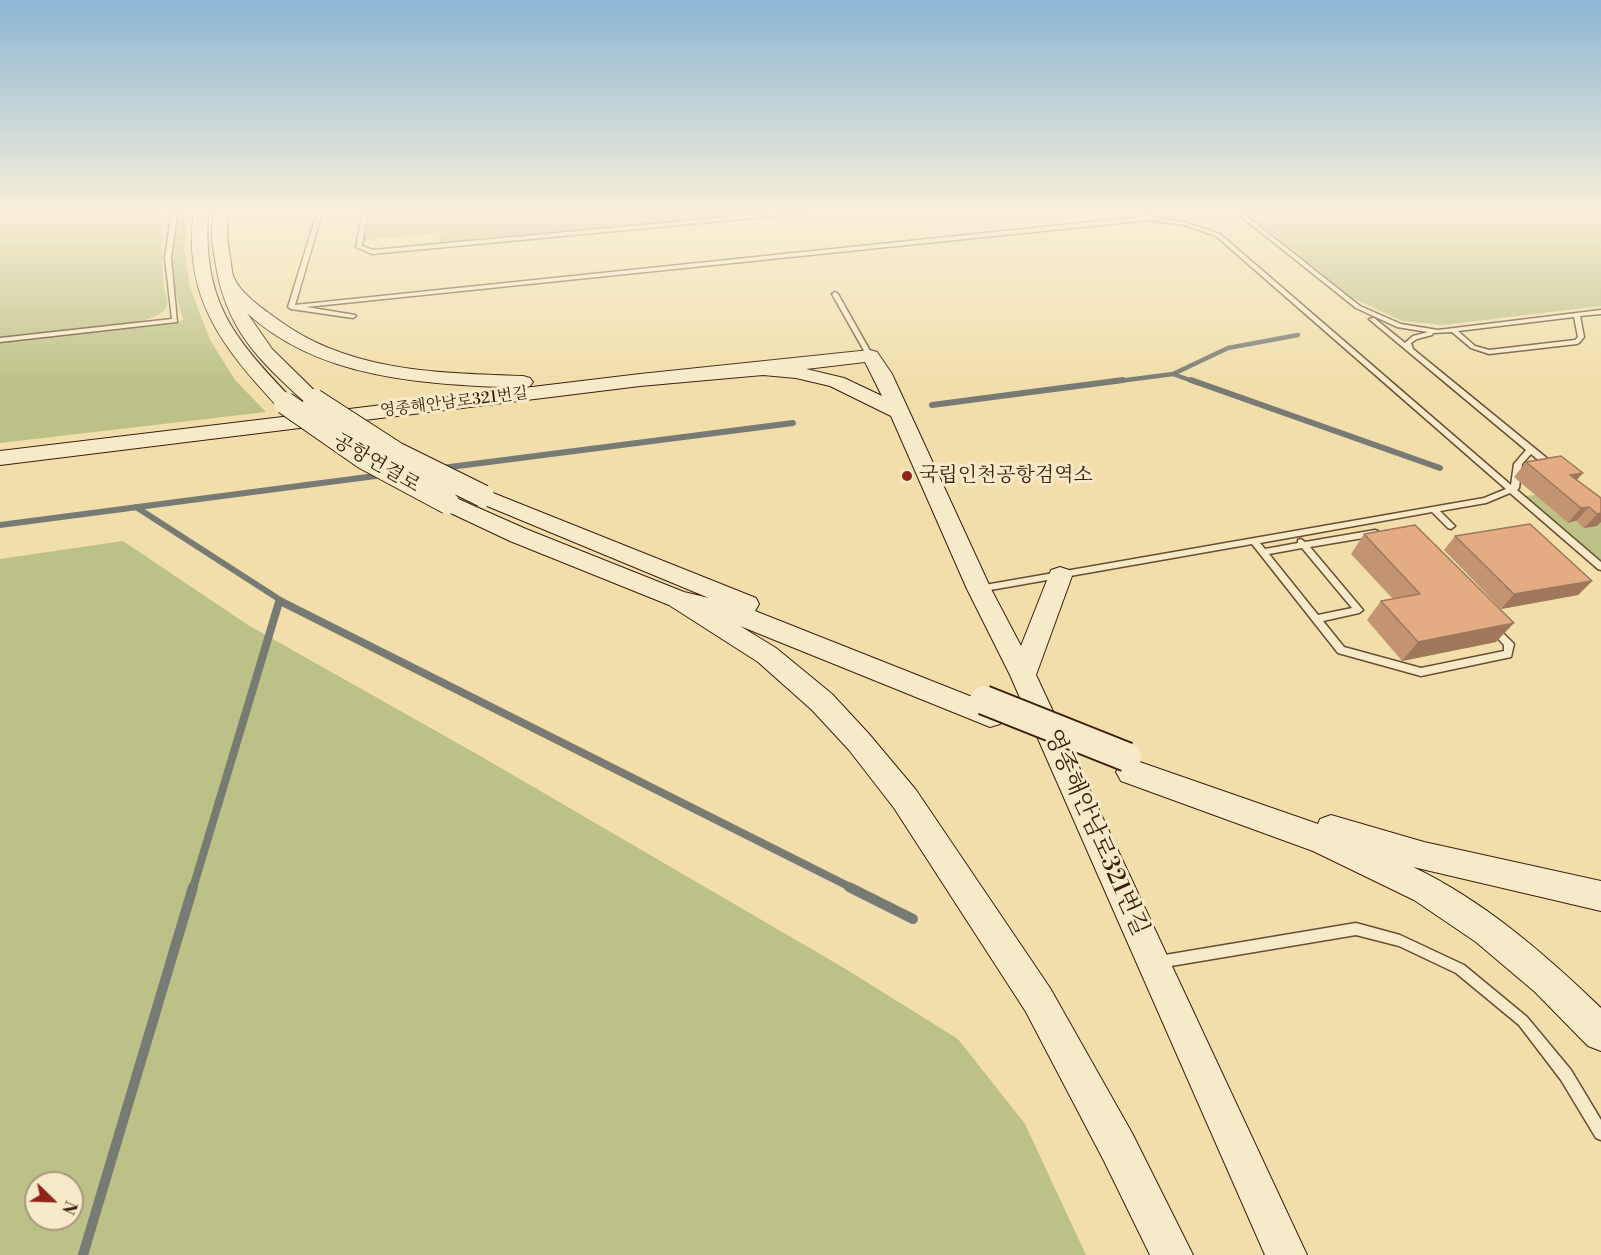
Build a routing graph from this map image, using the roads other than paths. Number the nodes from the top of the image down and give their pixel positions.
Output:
1 (169, 269) edge
2 (200, 269) edge
3 (223, 269) edge
4 (302, 269) edge
5 (662, 269) edge
6 (1257, 269) edge
7 (1309, 269) edge
8 (224, 277) junction
9 (835, 294) dead end
10 (291, 307) junction
11 (1358, 308) junction
12 (1601, 312) edge
13 (1576, 314) junction
14 (353, 316) dead end
15 (1453, 330) junction
16 (1438, 332) junction
17 (0, 340) edge
18 (1410, 350) junction
19 (870, 356) junction
20 (743, 370) junction
21 (640, 380) junction
22 (901, 413) junction
23 (1531, 449) junction
24 (0, 458) edge
25 (1558, 471) edge
26 (1512, 490) junction
27 (1434, 509) junction
28 (1451, 526) dead end
29 (1388, 531) edge
30 (1294, 534) junction
31 (1254, 541) junction
32 (1303, 545) junction
33 (1262, 552) junction
34 (1601, 567) edge
35 (1060, 576) junction
36 (979, 589) junction
37 (678, 599) junction
38 (1316, 619) junction
39 (1484, 619) edge
40 (1023, 675) junction
41 (987, 708) junction
42 (1129, 764) junction
43 (1601, 896) edge
44 (1154, 963) junction
45 (1601, 1033) edge
46 (1601, 1133) edge
47 (1172, 1255) edge
48 (1286, 1255) edge

1 - 17 lane
2 - 37 street, 공항연결로, bridge
3 - 8 street, 공항연결로
4 - 10 lane
5 - 10 lane
6 - 26 lane
7 - 11 lane
8 - 21 street
8 - 41 street, 공항연결로, bridge
9 - 19 lane
10 - 14 lane
11 - 16 lane
11 - 18 lane
12 - 13 lane
13 - 15 lane
13 - 15 lane
15 - 16 lane
16 - 18 lane
18 - 23 lane
19 - 20 street
19 - 22 street, 영종해안남로321번길
20 - 21 street, 영종해안남로321번길
20 - 22 street, 영종해안남로321번길
21 - 24 street, 영종해안남로321번길
22 - 36 street, 영종해안남로321번길
23 - 25 lane
23 - 26 lane
26 - 27 lane
26 - 34 lane
27 - 28 lane
27 - 30 lane
29 - 32 lane
30 - 31 lane
30 - 32 lane
31 - 33 lane
31 - 35 lane
32 - 33 lane
32 - 38 lane
33 - 38 lane
35 - 36 lane
35 - 40 street
36 - 40 street, 영종해안남로321번길
37 - 41 street
37 - 47 street
38 - 39 lane
40 - 44 street, 영종해안남로321번길
41 - 42 street
42 - 43 street
42 - 45 street
44 - 46 lane
44 - 48 street, 영종해안남로321번길

